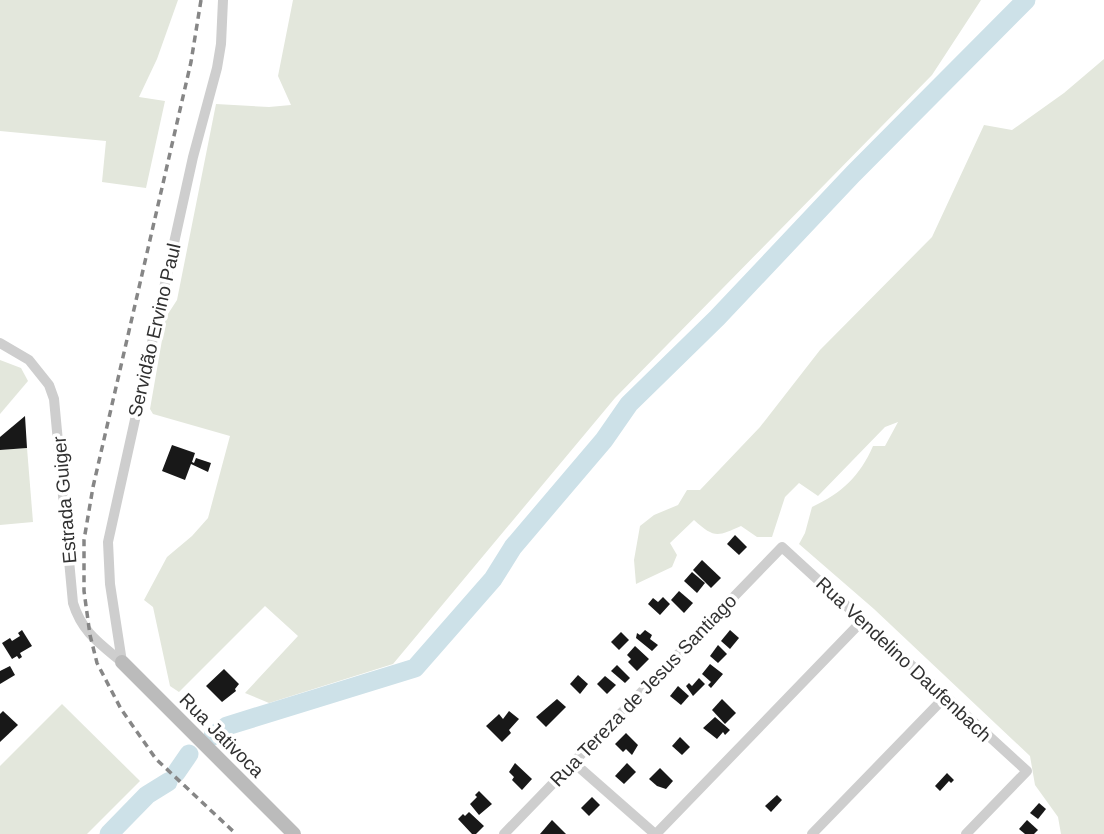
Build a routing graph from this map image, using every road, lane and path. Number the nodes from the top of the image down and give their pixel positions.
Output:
1 (223, 0) edge
2 (0, 343) edge
3 (782, 547) joint
4 (862, 621) junction
5 (122, 662) junction
6 (946, 697) junction
7 (573, 762) junction
8 (294, 834) edge
9 (504, 834) edge
10 (655, 834) edge
11 (812, 834) edge
12 (966, 834) edge

1 - 5 street, Servidão Ervino Paul
2 - 5 street, Estrada Guiger
3 - 4 street, Rua Vendelino Daufenbach
3 - 7 street, Rua Tereza de Jesus Santiago
4 - 6 street, Rua Vendelino Daufenbach
4 - 10 street
5 - 8 street, Rua Jativoca
6 - 11 street
6 - 12 street, Rua Vendelino Daufenbach
7 - 9 street, Rua Tereza de Jesus Santiago
7 - 10 street

